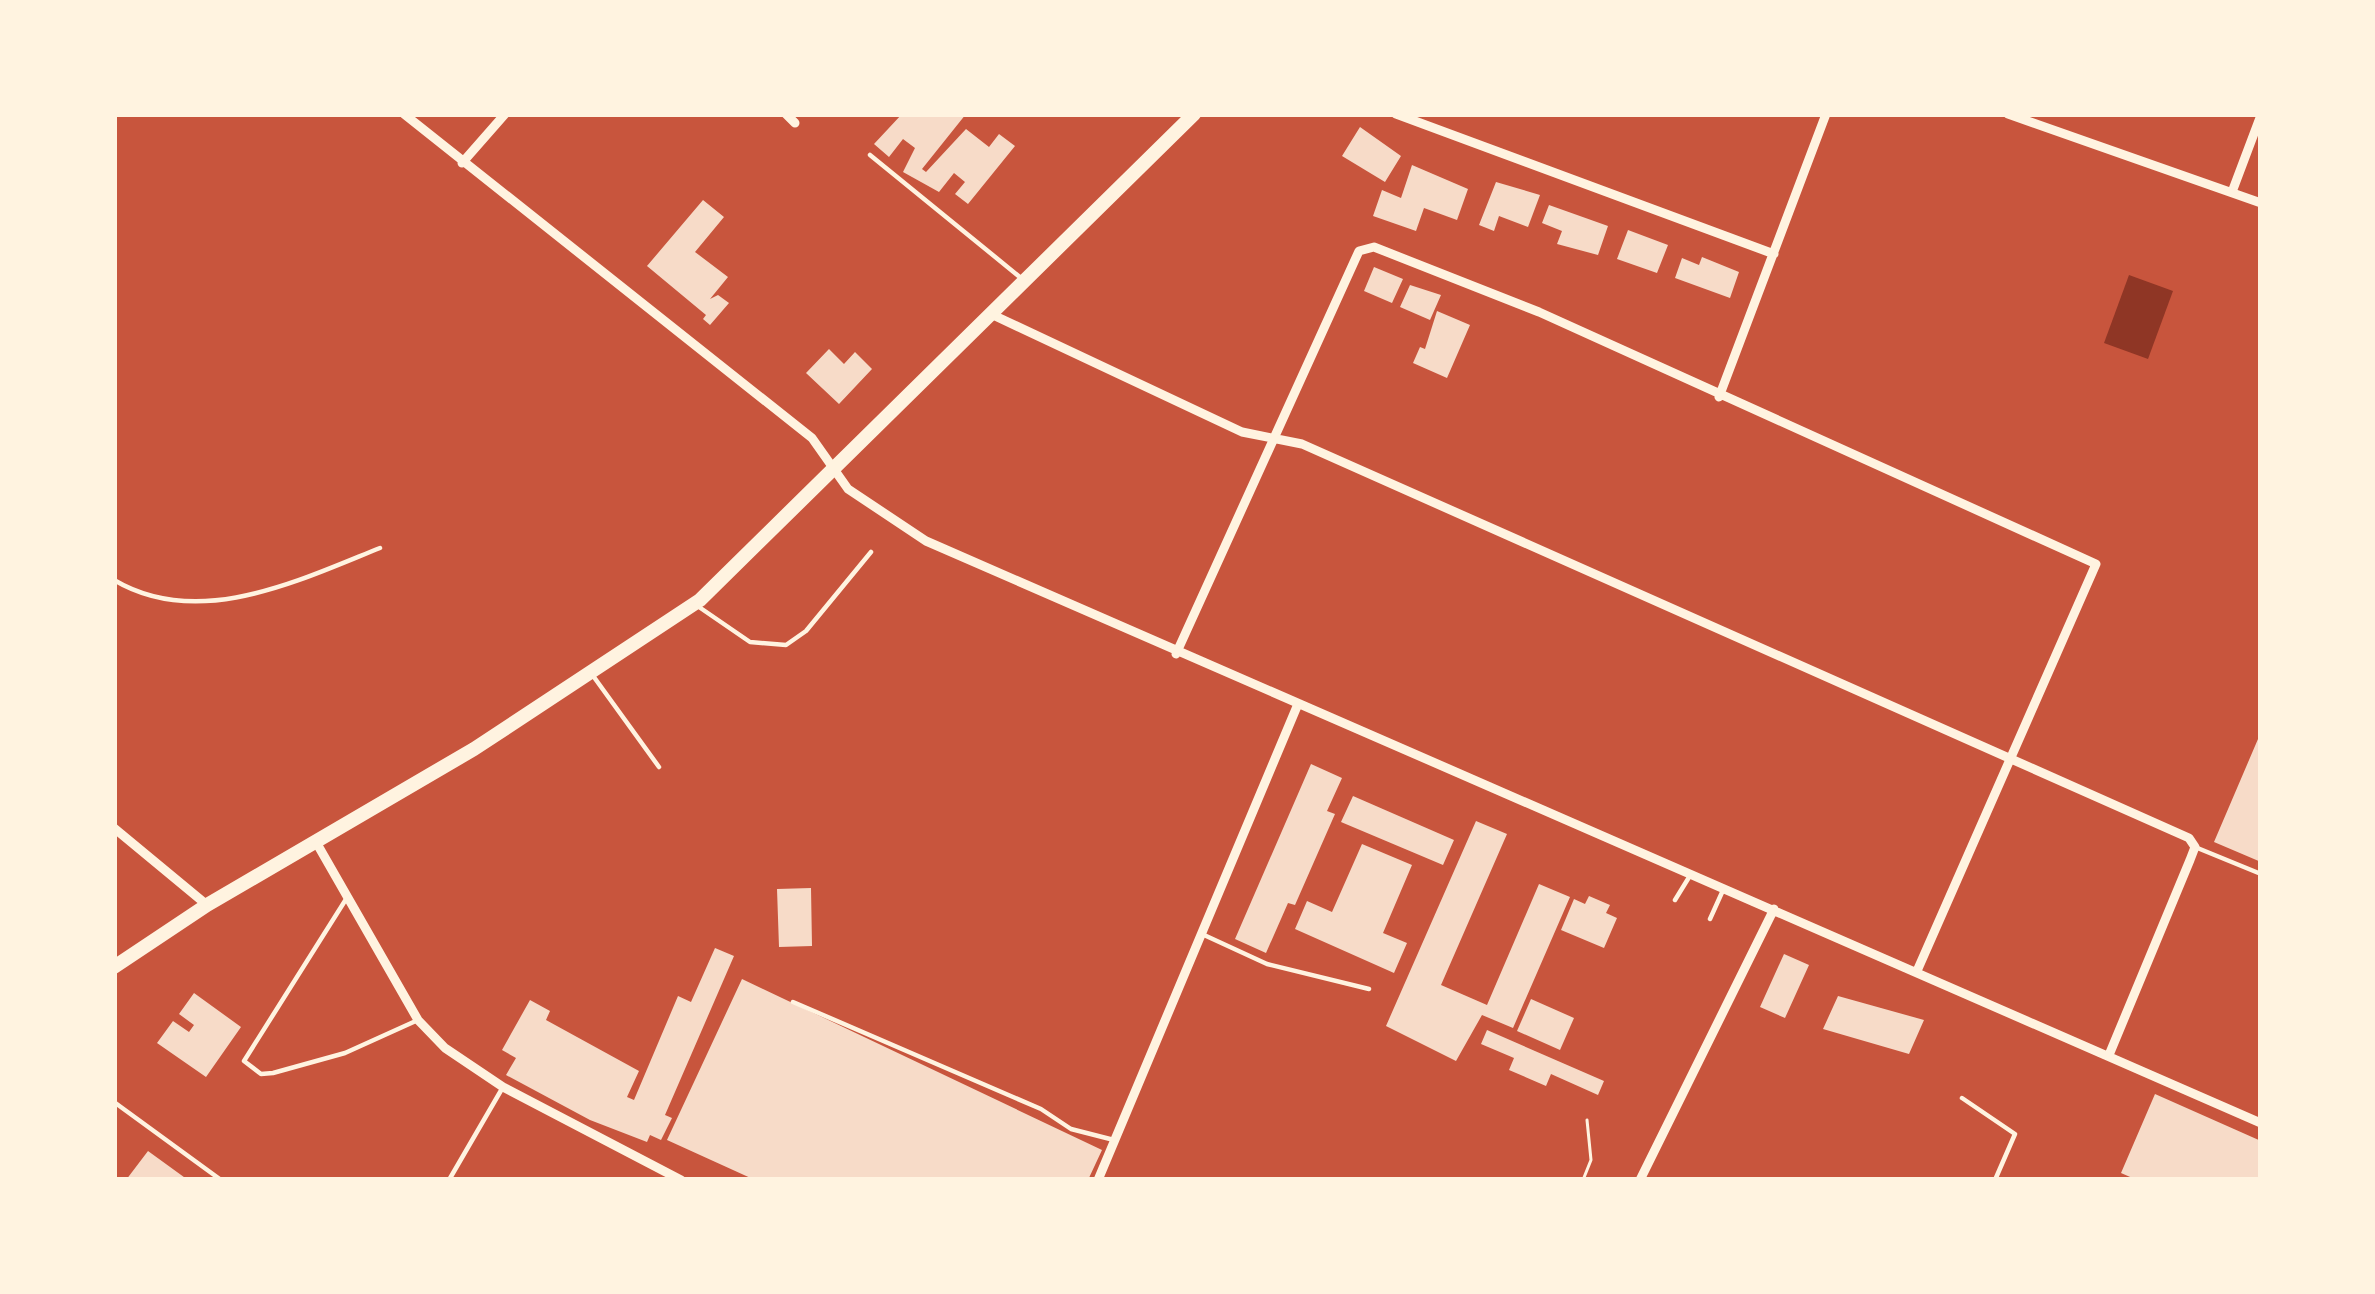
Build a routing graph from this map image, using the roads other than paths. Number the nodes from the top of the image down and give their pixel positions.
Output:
1 (404, 114) edge
2 (505, 114) edge
3 (786, 114) edge
4 (1194, 114) edge
5 (1396, 114) edge
6 (1826, 114) edge
7 (2008, 114) edge
8 (2261, 116) edge
9 (795, 123) dead end
10 (869, 155) dead end
11 (462, 163) junction
12 (2232, 192) junction
13 (2261, 202) edge
14 (1774, 254) junction
15 (1025, 281) junction
16 (993, 314) junction
17 (1719, 397) junction
18 (1275, 440) junction
19 (838, 470) junction
20 (380, 548) dead end
21 (871, 552) dead end
22 (114, 580) edge
23 (694, 604) junction
24 (1176, 654) junction
25 (591, 674) junction
26 (1298, 704) junction
27 (2012, 761) junction
28 (659, 767) dead end
29 (114, 828) edge
30 (316, 842) junction
31 (2195, 847) junction
32 (1691, 873) junction
33 (2261, 874) edge
34 (1724, 888) junction
35 (348, 895) junction
36 (1676, 900) dead end
37 (207, 905) junction
38 (1774, 909) junction
39 (1710, 919) dead end
40 (1204, 935) junction
41 (114, 967) edge
42 (1917, 971) junction
43 (1369, 989) dead end
44 (793, 1002) dead end
45 (418, 1020) junction
46 (2109, 1055) junction
47 (502, 1087) junction
48 (1962, 1098) dead end
49 (114, 1102) edge
50 (2261, 1123) edge
51 (1114, 1140) junction
52 (221, 1180) edge
53 (449, 1180) edge
54 (681, 1180) edge
55 (1098, 1180) edge
56 (1640, 1180) edge
57 (1995, 1180) edge

1 - 11 street
2 - 11 street
3 - 9 street
4 - 15 main road
5 - 14 street
6 - 14 street
7 - 12 street
8 - 12 street
10 - 15 lane
11 - 19 street
12 - 13 street
14 - 17 street
15 - 16 main road
16 - 18 street
16 - 19 main road
17 - 18 street
17 - 27 street
18 - 24 street
18 - 27 street
19 - 23 main road
19 - 24 street
20 - 22 lane
21 - 23 lane
23 - 25 main road
24 - 26 street
25 - 28 lane
25 - 30 main road
26 - 32 street
26 - 40 street
27 - 31 street
27 - 42 street
29 - 37 street
30 - 35 street
30 - 37 main road
31 - 33 lane
31 - 46 street
32 - 34 street
32 - 36 lane
34 - 38 street
34 - 39 lane
35 - 45 street
35 - 45 lane
37 - 41 main road
38 - 42 street
38 - 56 street
40 - 43 lane
40 - 51 street
42 - 46 street
44 - 51 lane
45 - 47 street
46 - 50 street
47 - 53 lane
47 - 54 street
48 - 57 lane
49 - 52 lane
51 - 55 street

